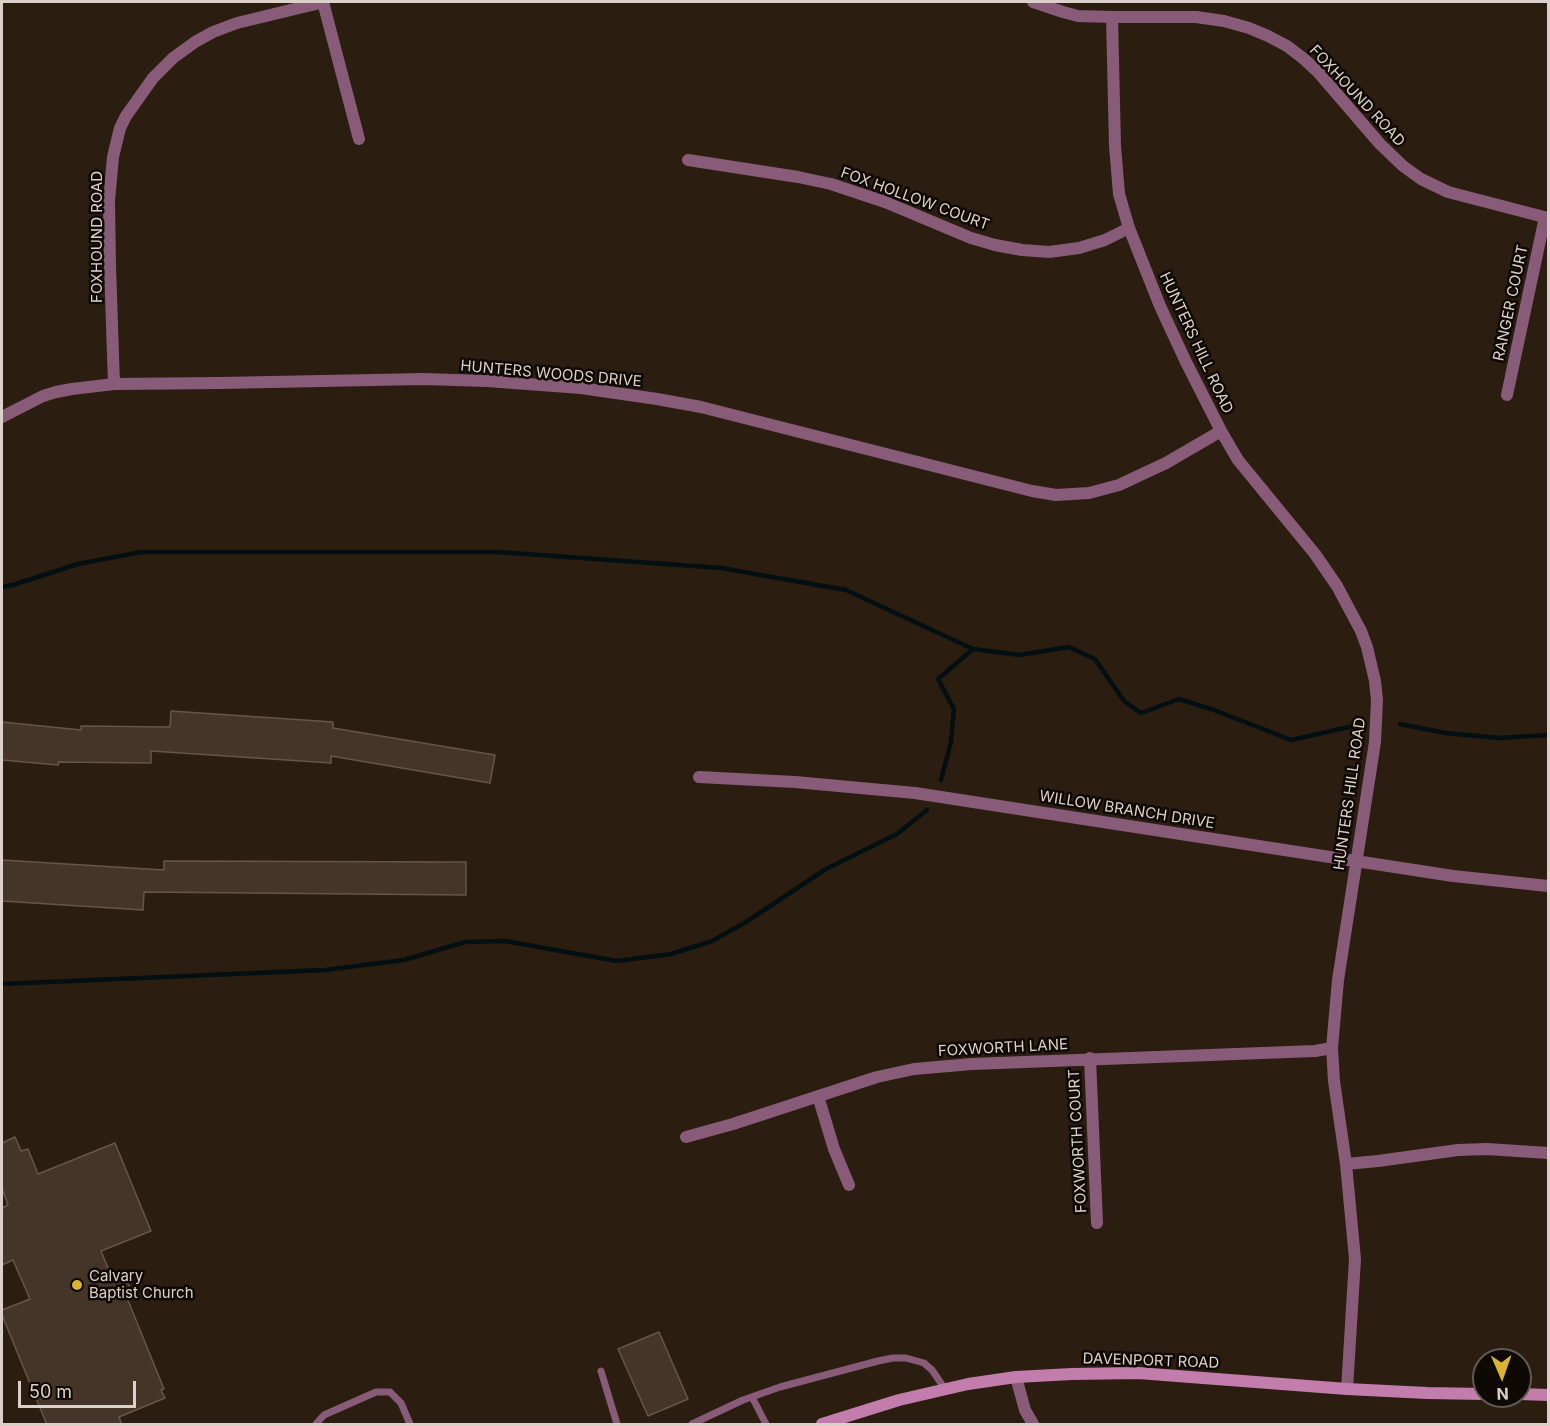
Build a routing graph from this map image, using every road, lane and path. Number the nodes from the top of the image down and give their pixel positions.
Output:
1 (323, 2) edge
2 (1033, 2) edge
3 (1112, 18) junction
4 (359, 139) dead end
5 (688, 160) dead end
6 (1546, 217) edge
7 (1129, 228) junction
8 (114, 384) junction
9 (1507, 395) dead end
10 (2, 417) edge
11 (1221, 431) junction
12 (699, 777) dead end
13 (1356, 861) junction
14 (1548, 886) edge
15 (1332, 1048) junction
16 (1090, 1058) junction
17 (818, 1096) junction
18 (686, 1137) dead end
19 (1548, 1153) edge
20 (1346, 1164) junction
21 (849, 1185) dead end
22 (1097, 1223) dead end
23 (601, 1371) dead end
24 (1016, 1377) junction
25 (945, 1389) junction
26 (1347, 1389) junction
27 (1472, 1394) edge
28 (1532, 1394) edge
29 (1548, 1395) edge
30 (752, 1396) junction
31 (316, 1425) edge
32 (410, 1425) edge
33 (617, 1425) edge
34 (692, 1425) edge
35 (766, 1425) edge
36 (822, 1425) edge
37 (1033, 1425) edge

1 - 4 street
1 - 8 street, FOXHOUND ROAD
2 - 3 street, FOXHOUND ROAD
3 - 6 street, FOXHOUND ROAD
3 - 7 street, HUNTERS HILL ROAD
5 - 7 street, FOX HOLLOW COURT
6 - 9 street, RANGER COURT
7 - 11 street, HUNTERS HILL ROAD
8 - 10 street, HUNTERS WOODS DRIVE
8 - 11 street, HUNTERS WOODS DRIVE
11 - 13 street, HUNTERS HILL ROAD
12 - 13 street, WILLOW BRANCH DRIVE
13 - 14 street, WILLOW BRANCH DRIVE
13 - 15 street, HUNTERS HILL ROAD
15 - 16 street, FOXWORTH LANE
15 - 20 street, HUNTERS HILL ROAD
16 - 17 street, FOXWORTH LANE
16 - 22 street, FOXWORTH COURT
17 - 18 street, FOXWORTH LANE
17 - 21 street
19 - 20 street
20 - 26 street, HUNTERS HILL ROAD
23 - 33 lane
24 - 25 street, DAVENPORT ROAD
24 - 26 street, DAVENPORT ROAD
24 - 37 street
25 - 30 lane
25 - 36 street, DAVENPORT ROAD
26 - 27 street, DAVENPORT ROAD
28 - 29 street
30 - 34 lane
30 - 35 lane
31 - 32 lane

